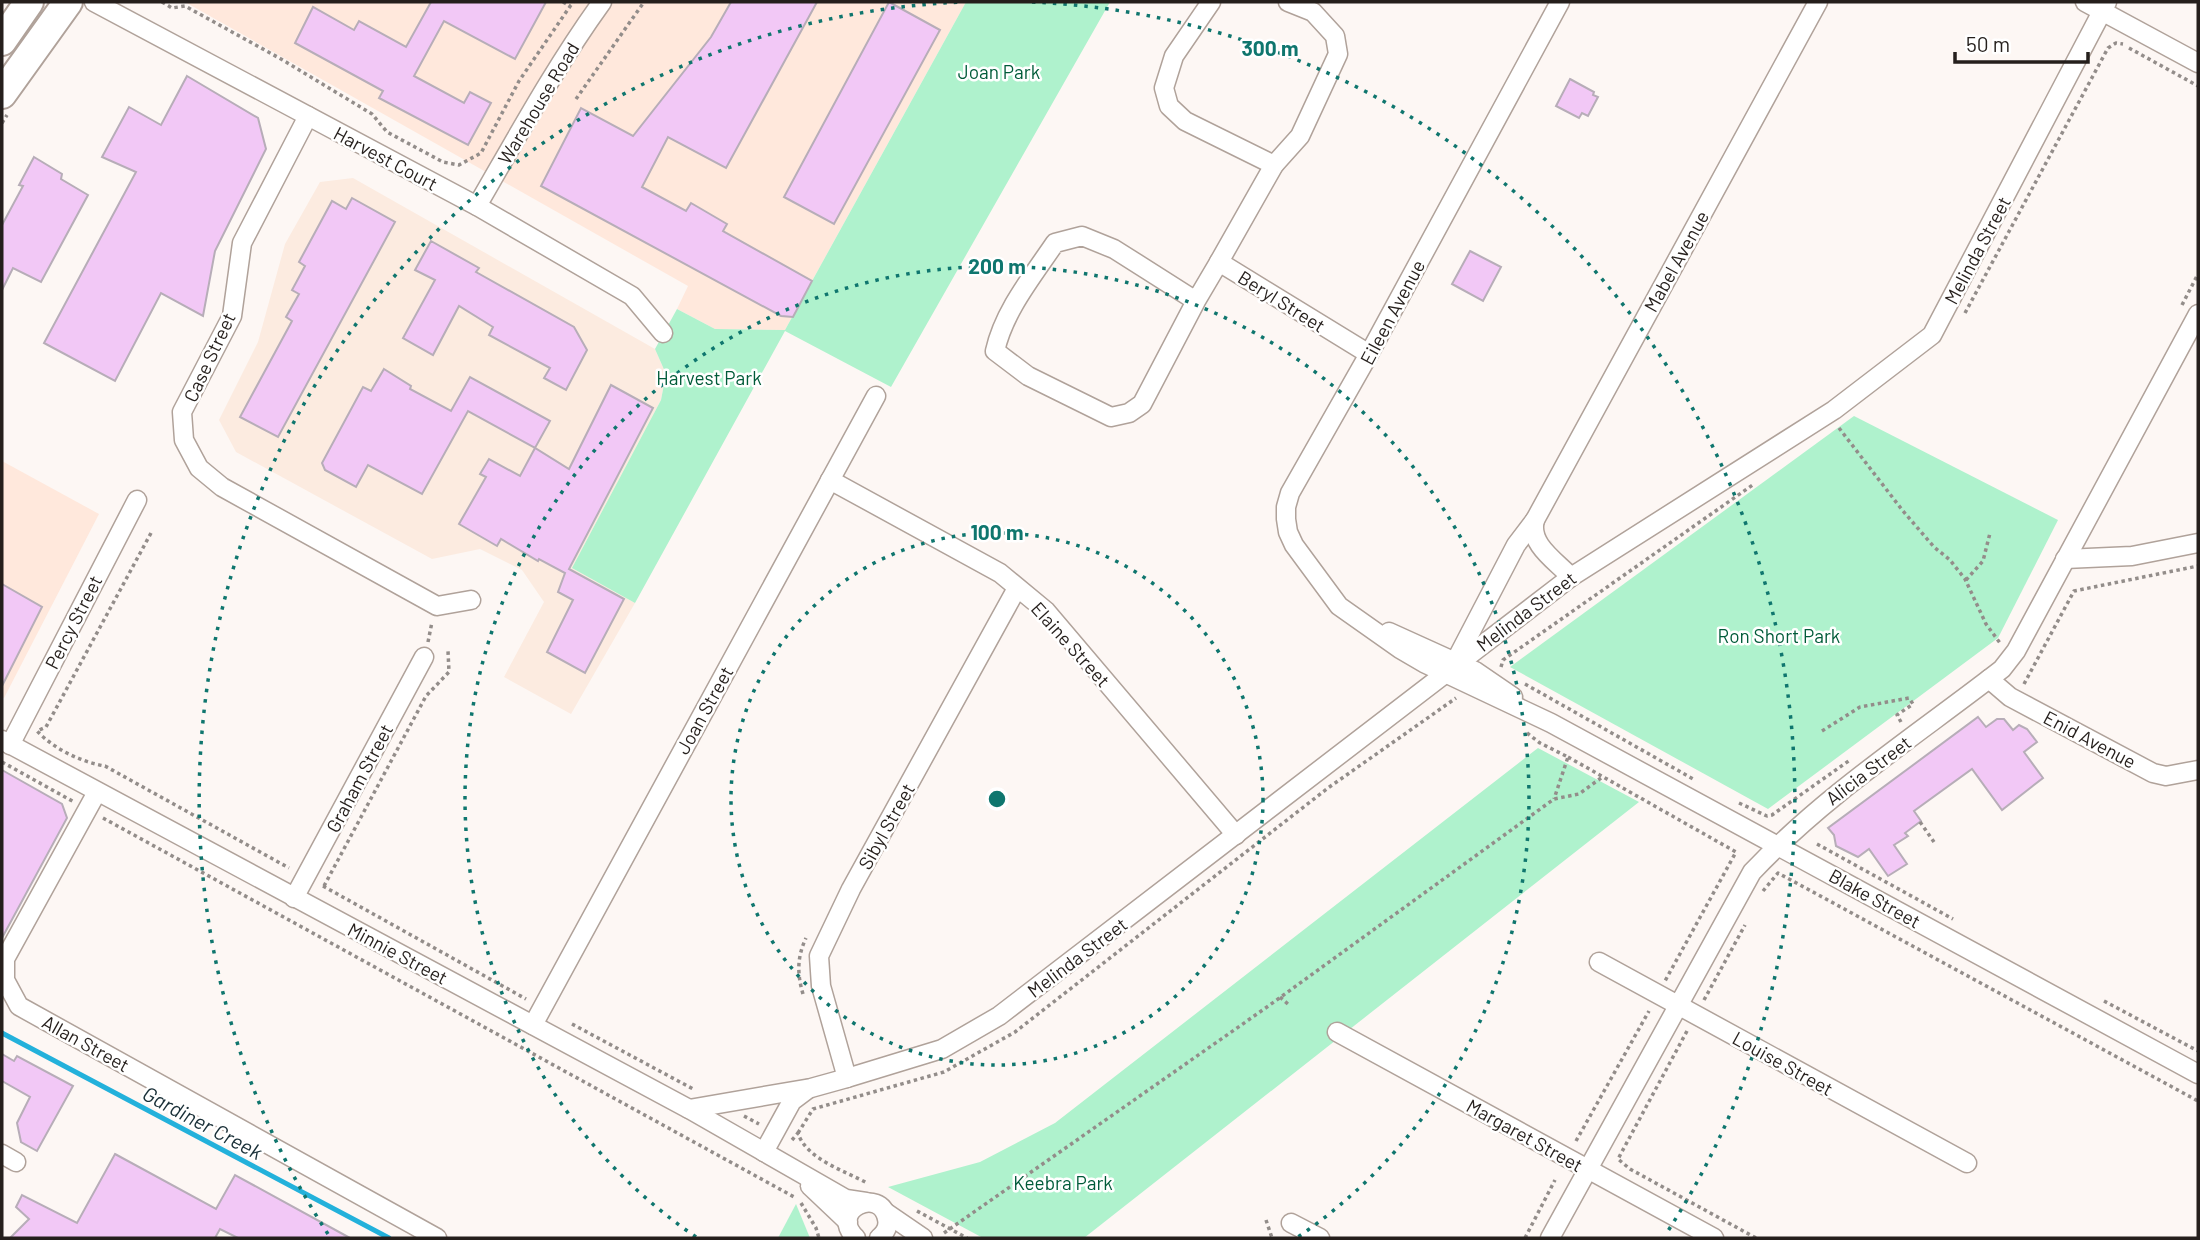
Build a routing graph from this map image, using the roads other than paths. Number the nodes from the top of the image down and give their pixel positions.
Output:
1 (29, 2) edge
2 (68, 2) edge
3 (94, 2) edge
4 (602, 2) edge
5 (1211, 2) edge
6 (1287, 2) edge
7 (1560, 2) edge
8 (1818, 2) edge
9 (2085, 2) edge
10 (2104, 6) edge
11 (2, 41) edge
12 (2198, 63) edge
13 (6, 103) edge
14 (308, 116) junction
15 (1274, 165) junction
16 (477, 206) junction
17 (1219, 262) junction
18 (1196, 301) junction
19 (2198, 314) edge
20 (663, 333) dead end
21 (1369, 354) junction
22 (876, 396) dead end
23 (830, 480) junction
24 (137, 500) dead end
25 (1535, 520) junction
26 (2198, 543) edge
27 (2065, 559) junction
28 (1572, 577) junction
29 (1017, 589) junction
30 (471, 600) dead end
31 (1351, 615) joint
32 (424, 657) road end
33 (1452, 666) junction
34 (1989, 679) junction
35 (6, 743) edge
36 (2198, 770) edge
37 (97, 792) junction
38 (1236, 835) junction
39 (1777, 844) junction
40 (294, 898) junction
41 (1599, 962) dead end
42 (1678, 1006) junction
43 (533, 1025) junction
44 (1337, 1032) dead end
45 (2198, 1074) edge
46 (847, 1078) junction
47 (811, 1088) junction
48 (689, 1109) junction
49 (764, 1152) junction
50 (1966, 1163) dead end
51 (793, 1169) junction
52 (1588, 1170) junction
53 (866, 1202) junction
54 (885, 1212) junction
55 (1291, 1223) dead end
56 (850, 1232) edge
57 (437, 1238) edge
58 (879, 1238) edge
59 (923, 1238) edge
60 (1320, 1238) edge
61 (1550, 1238) edge
62 (1714, 1238) edge

1 - 11 main road
2 - 13 main road
3 - 14 street, Harvest Court
4 - 16 street, Warehouse Road
5 - 15 street
6 - 15 street, Beryl Street
7 - 21 street, Eileen Avenue
8 - 25 street, Mabel Avenue
9 - 10 street
10 - 12 street
10 - 28 street, Melinda Street
14 - 16 street, Harvest Court
14 - 30 street, Case Street
15 - 17 street, Beryl Street
16 - 20 street, Harvest Court
17 - 18 street
17 - 21 street, Beryl Street
18 - 18 street
19 - 27 street, Alicia Street
21 - 31 street, Eileen Avenue
22 - 23 street, Joan Street
23 - 29 street, Elaine Street
23 - 43 street, Joan Street
24 - 35 street, Percy Street
25 - 28 street
25 - 33 street, Mabel Avenue
26 - 27 street
27 - 34 street, Alicia Street
28 - 33 street, Melinda Street
29 - 38 street, Elaine Street
29 - 46 street, Sibyl Street
31 - 33 street, Blake Street
32 - 40 street, Graham Street
33 - 38 street, Melinda Street
33 - 39 street, Blake Street
34 - 36 street, Enid Avenue
34 - 39 street, Alicia Street
35 - 37 street, Minnie Street
37 - 40 street, Minnie Street
37 - 57 street, Allan Street
38 - 46 street, Melinda Street
39 - 42 street, Alicia Street
39 - 45 street, Blake Street
40 - 43 street, Minnie Street
41 - 42 street, Louise Street
42 - 50 street, Louise Street
42 - 52 street, Alicia Street
43 - 48 street, Minnie Street
44 - 52 street, Margaret Street
46 - 47 street, Melinda Street
47 - 48 street, Melinda Street
47 - 49 street, Melinda Street
48 - 49 street, Minnie Street
49 - 51 street, Minnie Street
51 - 53 street, Minnie Street
51 - 56 street, Minnie Street
52 - 61 street, Alicia Street
52 - 62 street, Margaret Street
53 - 54 street, Minnie Street
53 - 56 street
54 - 58 street
54 - 59 street
55 - 60 street

